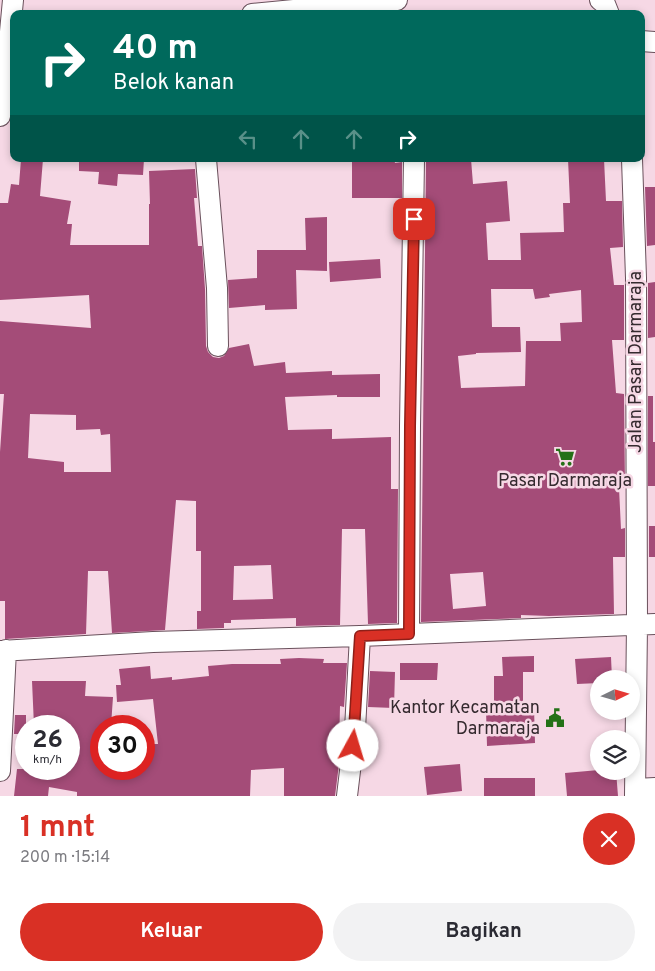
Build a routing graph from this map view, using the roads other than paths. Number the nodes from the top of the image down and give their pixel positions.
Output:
1 (398, 0) edge
2 (600, 0) edge
3 (294, 10) edge
4 (607, 10) edge
5 (10, 46) edge
6 (0, 116) edge
7 (206, 162) edge
8 (414, 162) edge
9 (632, 162) edge
10 (218, 346) dead end
11 (646, 624) edge
12 (409, 634) junction
13 (360, 636) junction
14 (3, 651) edge
15 (0, 771) edge
16 (642, 791) edge
17 (347, 796) edge

1 - 3 street
2 - 4 street
5 - 6 street
7 - 10 street
8 - 12 street
9 - 11 street, Jalan Pasar Darmaraja
11 - 12 street
11 - 16 street, Jalan Pasar Darmaraja
12 - 13 street
13 - 14 street
13 - 17 street
14 - 15 street

